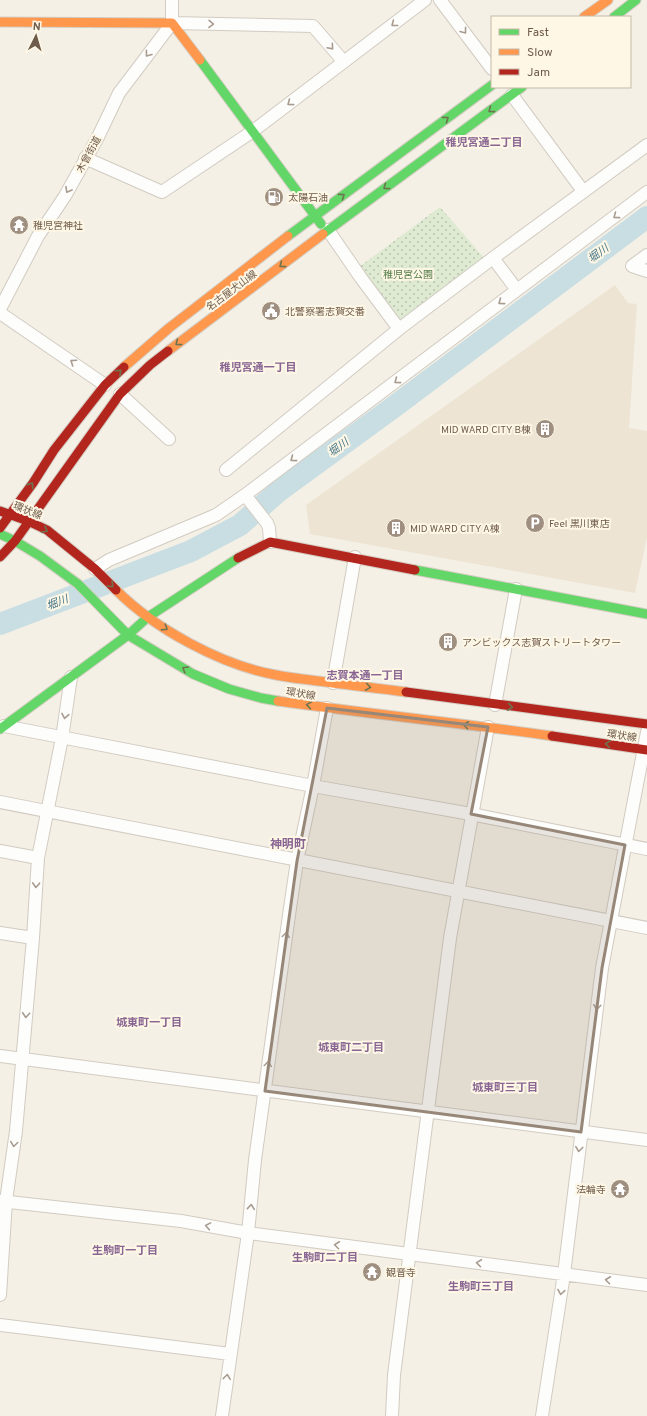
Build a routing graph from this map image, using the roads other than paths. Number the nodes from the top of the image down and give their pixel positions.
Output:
1 (172, 0) edge
2 (425, 0) edge
3 (440, 0) edge
4 (608, 0) edge
5 (636, 0) edge
6 (585, 16) edge
7 (615, 16) edge
8 (0, 22) edge
9 (172, 23) junction
10 (344, 62) junction
11 (491, 68) edge
12 (491, 86) edge
13 (521, 88) edge
14 (512, 95) junction
15 (253, 131) junction
16 (647, 145) edge
17 (86, 158) junction
18 (583, 191) junction
19 (647, 192) edge
20 (314, 216) junction
21 (328, 230) junction
22 (647, 255) edge
23 (493, 258) junction
24 (647, 271) edge
25 (517, 290) junction
26 (0, 310) edge
27 (0, 313) edge
28 (399, 329) junction
29 (105, 385) junction
30 (120, 394) junction
31 (169, 440) dead end
32 (226, 470) dead end
33 (248, 498) junction
34 (0, 511) edge
35 (10, 514) junction
36 (28, 521) junction
37 (0, 528) edge
38 (0, 534) edge
39 (14, 540) junction
40 (270, 542) junction
41 (0, 557) edge
42 (355, 557) junction
43 (97, 571) junction
44 (516, 589) junction
45 (647, 614) edge
46 (148, 617) junction
47 (128, 635) junction
48 (71, 677) junction
49 (333, 683) junction
50 (495, 705) junction
51 (327, 708) junction
52 (647, 724) edge
53 (2, 727) edge
54 (488, 727) junction
55 (647, 732) edge
56 (62, 738) junction
57 (645, 749) edge
58 (313, 786) junction
59 (0, 802) edge
60 (47, 812) junction
61 (471, 814) junction
62 (625, 845) junction
63 (647, 849) edge
64 (0, 851) edge
65 (38, 858) junction
66 (297, 861) junction
67 (459, 891) junction
68 (611, 921) junction
69 (647, 928) edge
70 (0, 933) edge
71 (33, 938) junction
72 (0, 1056) edge
73 (23, 1059) junction
74 (265, 1091) junction
75 (428, 1112) junction
76 (581, 1132) junction
77 (647, 1140) edge
78 (3, 1201) edge
79 (248, 1234) junction
80 (408, 1253) junction
81 (564, 1274) junction
82 (647, 1285) edge
83 (0, 1296) edge
84 (0, 1325) edge
85 (230, 1354) junction
86 (222, 1416) edge
87 (392, 1416) edge
88 (542, 1416) edge

1 - 9 street
2 -> 10 street
3 -> 11 street
4 - 6 main road
5 - 7 main road
8 - 9 main road
9 -> 10 street
9 - 15 main road
9 -> 17 street, 木曾街道
10 -> 15 street
20 -> 12 main road, 名古屋犬山線
13 - 14 main road, 名古屋犬山線
14 - 18 street
14 -> 21 main road, 名古屋犬山線
15 - 17 street
15 - 20 main road
16 - 18 street
17 -> 26 street, 木曾街道
18 - 23 street
19 -> 25 street
20 - 21 main road
29 -> 20 main road, 名古屋犬山線
21 - 28 street
21 -> 30 main road, 名古屋犬山線
22 - 24 street
23 - 25 street
23 - 28 street
25 -> 33 street
29 -> 27 street
28 - 32 street
35 -> 29 main road, 名古屋犬山線
30 - 31 street
30 - 36 main road, 名古屋犬山線
33 - 40 street
33 - 43 street
34 - 35 main road, 環状線
35 - 36 main road, 環状線
35 - 37 main road, 名古屋犬山線
36 - 39 main road, 名古屋犬山線
36 -> 43 main road, 環状線
38 - 39 main road, 環状線
39 - 41 main road, 名古屋犬山線
39 - 47 main road, 環状線
40 - 42 main road
40 - 46 main road
42 - 44 main road
42 - 49 street
43 -> 46 main road, 環状線
44 - 45 main road
44 - 50 street
46 - 47 main road
46 -> 49 main road, 環状線
47 - 48 main road
51 -> 47 main road, 環状線
48 - 53 main road
48 -> 56 street
49 -> 50 main road, 環状線
50 -> 52 main road, 環状線
54 -> 51 main road, 環状線
51 - 58 street
53 - 56 street
57 -> 54 main road, 環状線
54 - 61 street
55 - 57 street
56 - 58 street
56 - 60 street
57 - 62 street
58 - 61 street
58 - 66 street
59 - 60 street
60 - 65 street
60 - 66 street
61 - 62 street
61 - 67 street
62 - 63 street
62 - 68 street
64 - 65 street
65 -> 71 street
66 - 67 street
74 -> 66 street
67 - 68 street
67 - 75 street
68 - 69 street
68 -> 76 street
70 - 71 street
71 -> 73 street
72 - 73 street
73 - 74 street
73 -> 78 street
74 - 75 street
79 -> 74 street
75 - 76 street
75 - 80 street
76 - 77 street
76 -> 81 street
79 -> 78 street
78 - 83 street
80 -> 79 street
79 - 85 street
81 -> 80 street
80 - 87 street
82 -> 81 street
81 -> 88 street
84 - 85 street
86 -> 85 street

